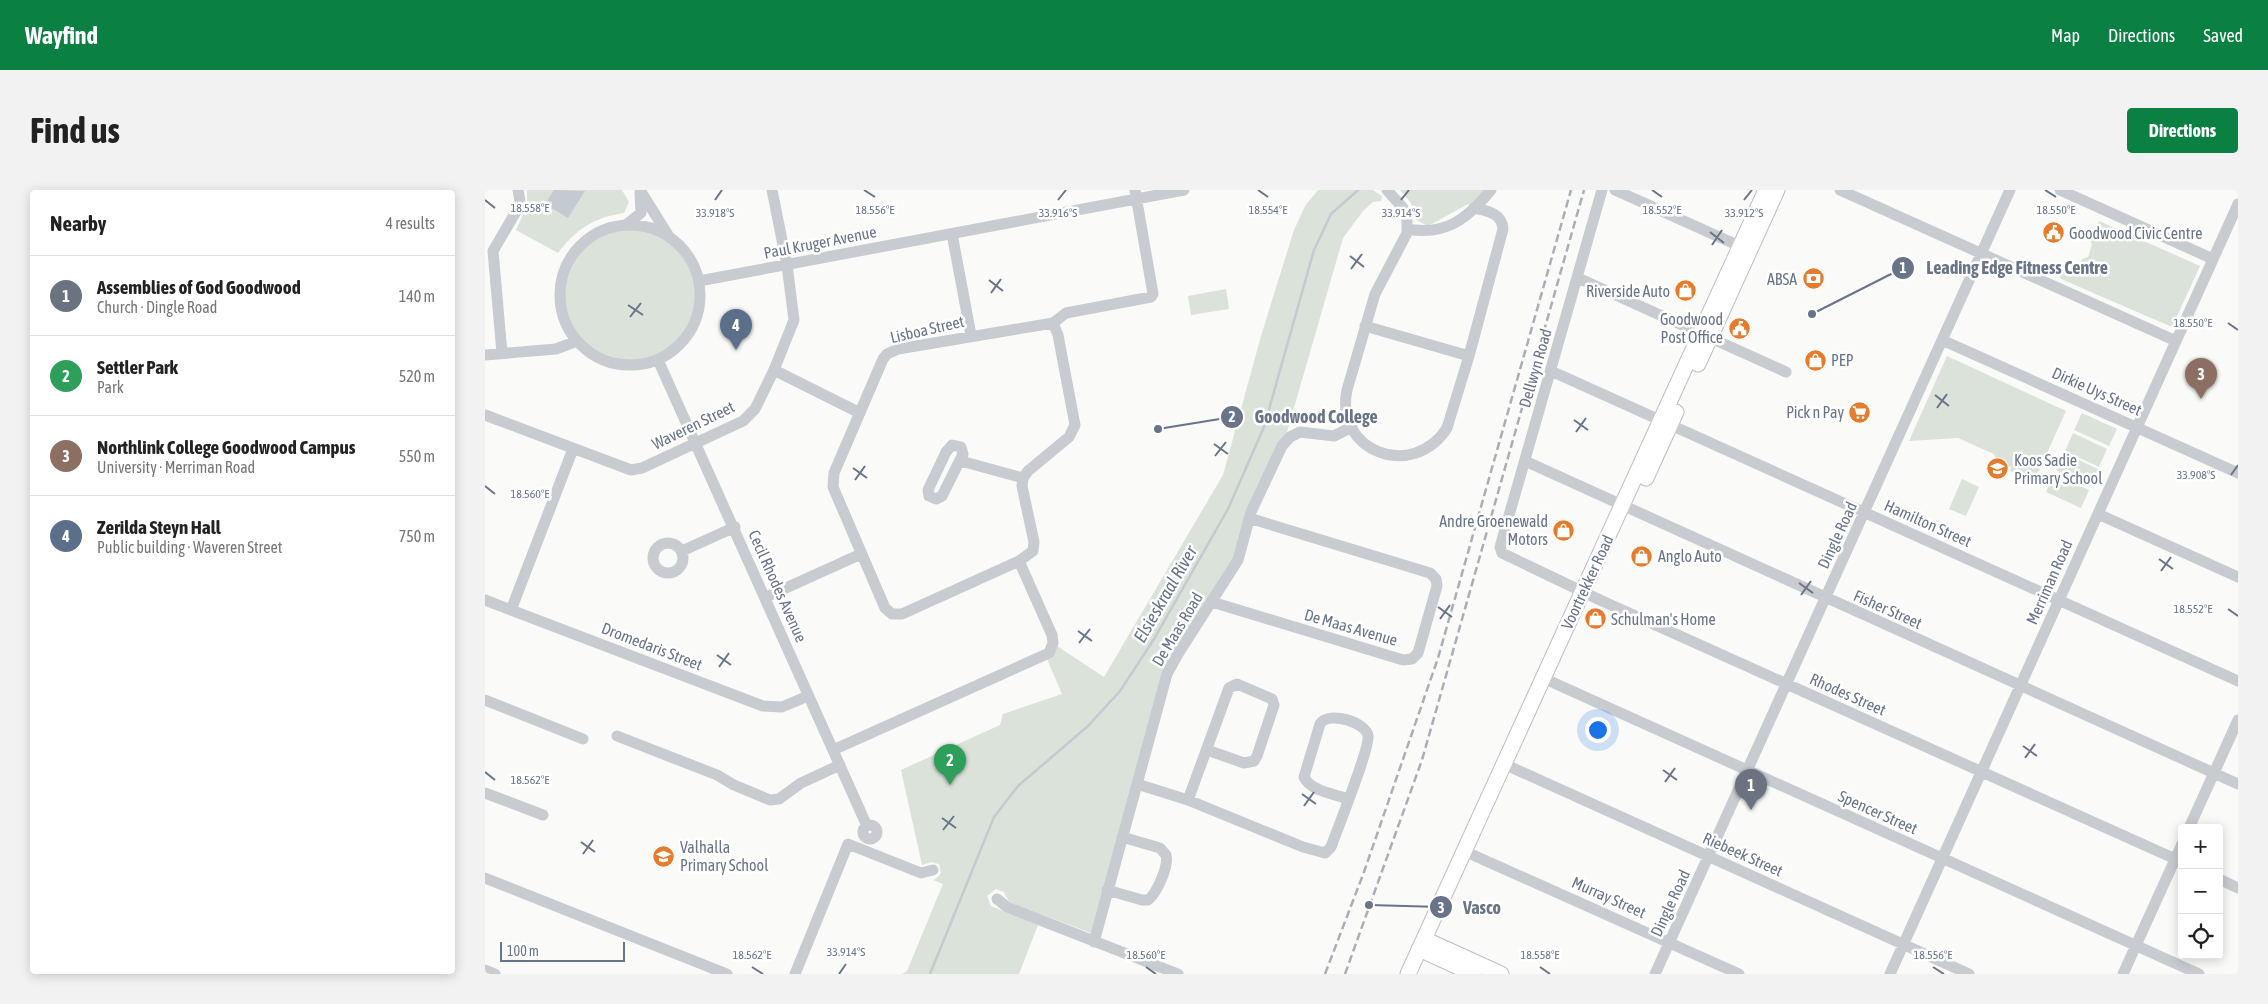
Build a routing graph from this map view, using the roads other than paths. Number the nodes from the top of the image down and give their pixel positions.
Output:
1 (518, 190) edge
2 (640, 190) edge
3 (772, 190) edge
4 (1184, 190) edge
5 (1491, 190) edge
6 (1603, 190) edge
7 (1615, 190) edge
8 (1766, 190) edge
9 (1777, 190) edge
10 (1840, 190) edge
11 (2010, 190) edge
12 (2060, 190) edge
13 (1389, 191) edge
14 (1136, 194) edge
15 (2238, 204) edge
16 (1474, 208) junction
17 (627, 224) junction
18 (1407, 229) junction
19 (952, 234) junction
20 (668, 235) junction
21 (1744, 249) junction
22 (489, 251) edge
23 (1981, 253) junction
24 (2213, 259) junction
25 (787, 265) junction
26 (1577, 278) junction
27 (699, 281) junction
28 (1053, 324) junction
29 (1365, 326) junction
30 (971, 335) junction
31 (1705, 336) junction
32 (1943, 340) junction
33 (2176, 341) junction
34 (577, 342) junction
35 (502, 353) junction
36 (485, 355) edge
37 (1469, 356) junction
38 (658, 360) junction
39 (774, 370) junction
40 (1551, 370) junction
41 (1786, 372) dead end
42 (860, 413) junction
43 (485, 415) edge
44 (1665, 422) junction
45 (1352, 427) junction
46 (2137, 427) junction
47 (696, 444) junction
48 (573, 449) junction
49 (961, 461) dead end
50 (1525, 461) junction
51 (2238, 473) edge
52 (1023, 478) junction
53 (1627, 508) junction
54 (1866, 513) junction
55 (2098, 514) junction
56 (1249, 518) junction
57 (735, 527) junction
58 (682, 551) dead end
59 (861, 554) junction
60 (1502, 554) joint
61 (1019, 561) junction
62 (2238, 577) edge
63 (1587, 594) junction
64 (766, 597) junction
65 (1825, 599) junction
66 (485, 600) edge
67 (2059, 600) junction
68 (1212, 602) junction
69 (511, 610) junction
70 (1548, 680) junction
71 (2238, 681) edge
72 (1787, 684) junction
73 (2020, 686) junction
74 (809, 696) junction
75 (485, 700) edge
76 (2238, 720) edge
77 (617, 736) dead end
78 (583, 739) dead end
79 (833, 750) junction
80 (1207, 750) junction
81 (840, 765) junction
82 (1509, 767) junction
83 (1748, 771) junction
84 (1981, 771) junction
85 (2213, 774) junction
86 (1137, 784) junction
87 (2238, 784) edge
88 (485, 793) edge
89 (1348, 799) junction
90 (1189, 800) junction
91 (543, 815) dead end
92 (2191, 824) edge
93 (867, 826) dead end
94 (1122, 837) junction
95 (1469, 853) junction
96 (1709, 856) junction
97 (1943, 859) junction
98 (2178, 861) edge
99 (933, 870) dead end
100 (485, 878) edge
101 (2223, 881) edge
102 (2238, 888) edge
103 (1107, 890) junction
104 (997, 898) dead end
105 (1094, 942) junction
106 (1669, 942) junction
107 (1903, 944) junction
108 (1426, 946) junction
109 (2136, 946) junction
110 (485, 970) edge
111 (703, 970) edge
112 (1157, 970) edge
113 (495, 974) edge
114 (727, 974) edge
115 (795, 974) edge
116 (1178, 974) edge
117 (1408, 974) edge
118 (1419, 974) edge
119 (1474, 974) edge
120 (1501, 974) edge
121 (1655, 974) edge
122 (1739, 974) edge
123 (1890, 974) edge
124 (1969, 974) edge
125 (2123, 974) edge
126 (2199, 974) edge

1 - 22 street
2 - 17 street
2 - 20 street
3 - 25 street, Waveren Street
4 - 14 street, Paul Kruger Avenue
5 - 16 street
6 - 26 street, Dellwyn Road
7 - 21 street
8 - 21 main road, Voortrekker Road
9 - 21 main road, Voortrekker Road
10 - 23 street
11 - 23 street, Dingle Road
12 - 24 street
13 - 18 street
14 - 19 street, Paul Kruger Avenue
14 - 28 street, Lisboa Street
15 - 24 street, Merriman Road
16 - 18 street
16 - 37 street
17 - 20 street
17 - 34 street
18 - 29 street
19 - 25 street, Paul Kruger Avenue
19 - 30 street
20 - 27 street
21 - 31 main road, Voortrekker Road
22 - 35 street
23 - 32 street, Dingle Road
23 - 33 street
24 - 33 street, Merriman Road
25 - 27 street, Paul Kruger Avenue
25 - 39 street, Waveren Street
26 - 31 street
26 - 40 street, Dellwyn Road
27 - 38 street
28 - 30 street, Lisboa Street
28 - 52 street
29 - 37 street
29 - 45 street
30 - 42 street, Lisboa Street
31 - 41 street
31 - 44 main road, Voortrekker Road
32 - 46 street, Dirkie Uys Street
32 - 54 street, Dingle Road
33 - 46 street, Merriman Road
34 - 35 street
34 - 38 street
35 - 36 street
37 - 45 street
38 - 47 street, Cecil Rhodes Avenue
39 - 42 street
39 - 47 street, Waveren Street
40 - 44 street, Hamilton Street
40 - 50 street, Dellwyn Road
42 - 59 street, Lisboa Street
43 - 48 street, Waveren Street
44 - 53 main road, Voortrekker Road
44 - 54 street, Hamilton Street
45 - 56 street, De Maas Road
46 - 51 street, Dirkie Uys Street
46 - 55 street, Merriman Road
47 - 48 street, Waveren Street
47 - 57 street, Cecil Rhodes Avenue
48 - 69 street
49 - 52 street
50 - 53 street, Fisher Street
50 - 60 street, Dellwyn Road
52 - 61 street
53 - 63 main road, Voortrekker Road
53 - 65 street, Fisher Street
54 - 65 street, Dingle Road
54 - 67 street, Hamilton Street
55 - 62 street
55 - 67 street, Merriman Road
56 - 68 street, De Maas Road
56 - 68 street, De Maas Avenue
57 - 58 street
57 - 64 street, Cecil Rhodes Avenue
59 - 61 street, Lisboa Street
59 - 64 street
60 - 63 street, Rhodes Street
61 - 79 street
63 - 70 main road, Voortrekker Road
63 - 72 street, Rhodes Street
64 - 74 street, Cecil Rhodes Avenue
65 - 72 street, Dingle Road
65 - 73 street, Fisher Street
66 - 69 street, Dromedaris Street
67 - 71 street, Hamilton Street
67 - 73 street, Merriman Road
68 - 86 street, De Maas Road
69 - 74 street, Dromedaris Street
70 - 82 main road, Voortrekker Road
70 - 83 street, Spencer Street
72 - 83 street, Dingle Road
72 - 84 street, Rhodes Street
73 - 84 street, Merriman Road
73 - 85 street, Fisher Street
74 - 79 street, Cecil Rhodes Avenue
75 - 78 street
76 - 85 street
77 - 81 street
79 - 81 street, Cecil Rhodes Avenue
80 - 80 street
80 - 90 street
81 - 93 street, Cecil Rhodes Avenue
82 - 95 main road, Voortrekker Road
82 - 96 street, Riebeek Street
83 - 96 street, Dingle Road
83 - 97 street, Spencer Street
84 - 97 street, Merriman Road
84 - 98 street, Rhodes Street
85 - 87 street, Fisher Street
85 - 92 street
86 - 90 street
86 - 94 street, De Maas Road
88 - 91 street
89 - 89 street
89 - 90 street
94 - 103 street, De Maas Road
94 - 103 street
95 - 106 street, Murray Street
95 - 108 main road, Voortrekker Road
96 - 106 street, Dingle Road
96 - 107 street, Riebeek Street
97 - 107 street, Merriman Road
97 - 109 street, Spencer Street
98 - 109 street
99 - 115 street
100 - 111 street
101 - 102 street
103 - 105 street, De Maas Road
104 - 105 street
105 - 112 street
106 - 121 street, Dingle Road
106 - 122 street, Murray Street
107 - 123 street, Merriman Road
107 - 124 street, Riebeek Street
108 - 117 main road, Voortrekker Road
108 - 118 main road, Voortrekker Road
108 - 119 main road
108 - 120 main road
109 - 125 street
109 - 126 street, Spencer Street
110 - 113 street
111 - 114 street
112 - 116 street

